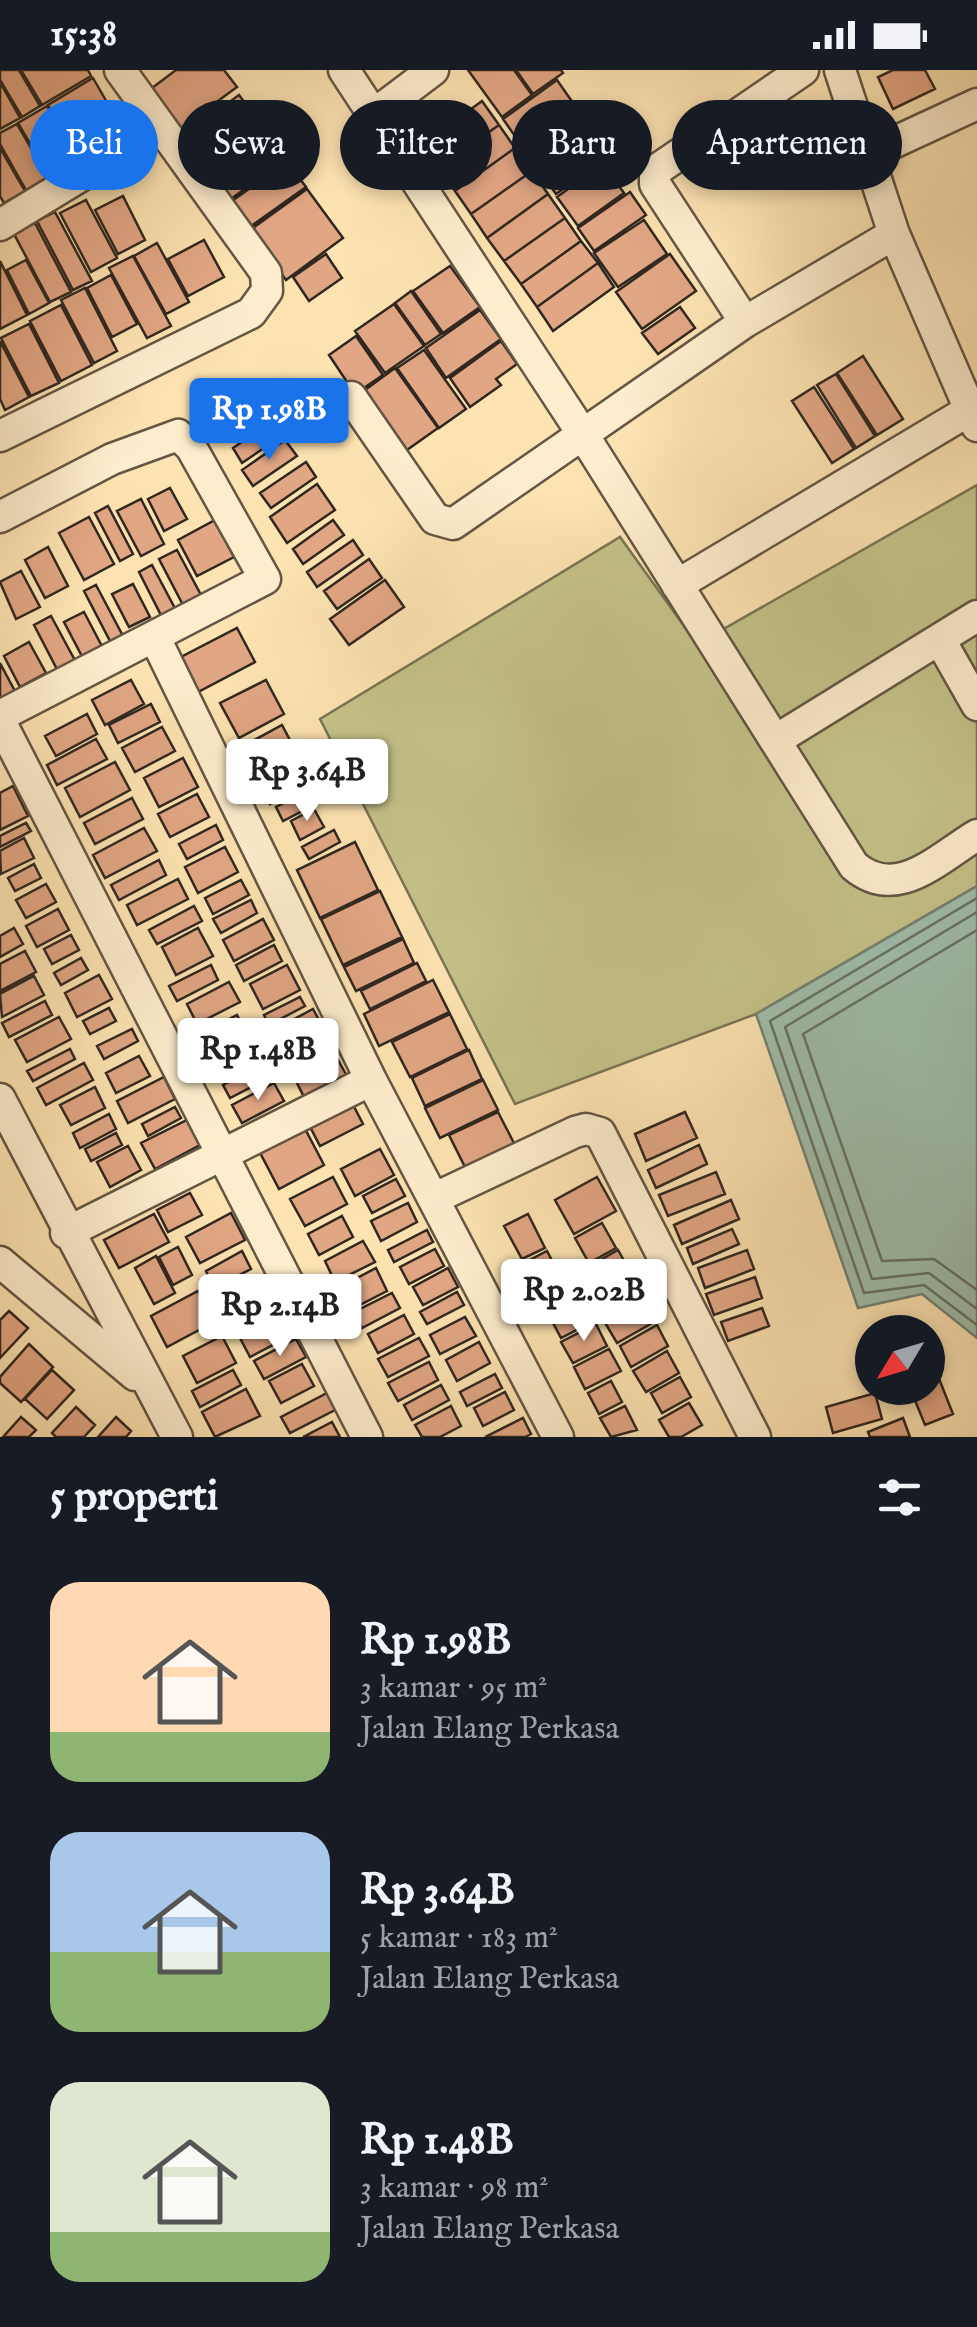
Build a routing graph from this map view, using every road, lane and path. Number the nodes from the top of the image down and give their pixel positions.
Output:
1 (120, 70) edge
2 (344, 70) edge
3 (433, 70) edge
4 (803, 70) edge
5 (840, 70) edge
6 (366, 100) edge
7 (393, 100) edge
8 (850, 100) edge
9 (977, 104) edge
10 (161, 127) junction
11 (902, 139) edge
12 (426, 190) edge
13 (880, 190) edge
14 (0, 225) edge
15 (894, 234) junction
16 (744, 322) junction
17 (350, 397) dead end
18 (973, 418) edge
19 (582, 433) junction
20 (0, 436) edge
21 (0, 517) edge
22 (678, 585) junction
23 (977, 616) edge
24 (155, 638) junction
25 (940, 640) junction
26 (977, 705) edge
27 (0, 719) edge
28 (776, 740) junction
29 (977, 835) edge
30 (371, 1080) junction
31 (0, 1099) edge
32 (226, 1155) junction
33 (435, 1198) junction
34 (66, 1233) junction
35 (0, 1262) edge
36 (148, 1386) junction
37 (176, 1437) edge
38 (367, 1437) edge
39 (558, 1437) edge
40 (755, 1437) edge

1 - 10 street
2 - 6 street
3 - 7 street
4 - 16 street
5 - 8 street
9 - 11 street
10 - 14 street
10 - 20 street
12 - 19 street
13 - 15 street
15 - 16 street
15 - 18 street
16 - 19 street
17 - 19 street
18 - 22 street
19 - 22 street
21 - 24 street
22 - 28 street
23 - 25 street
24 - 27 street
24 - 30 street
25 - 26 street
25 - 28 street
27 - 32 street
28 - 29 street
30 - 32 street
30 - 33 street
31 - 34 street
32 - 34 street
32 - 38 street
33 - 39 street
33 - 40 street
34 - 36 street
35 - 36 street
36 - 37 street

